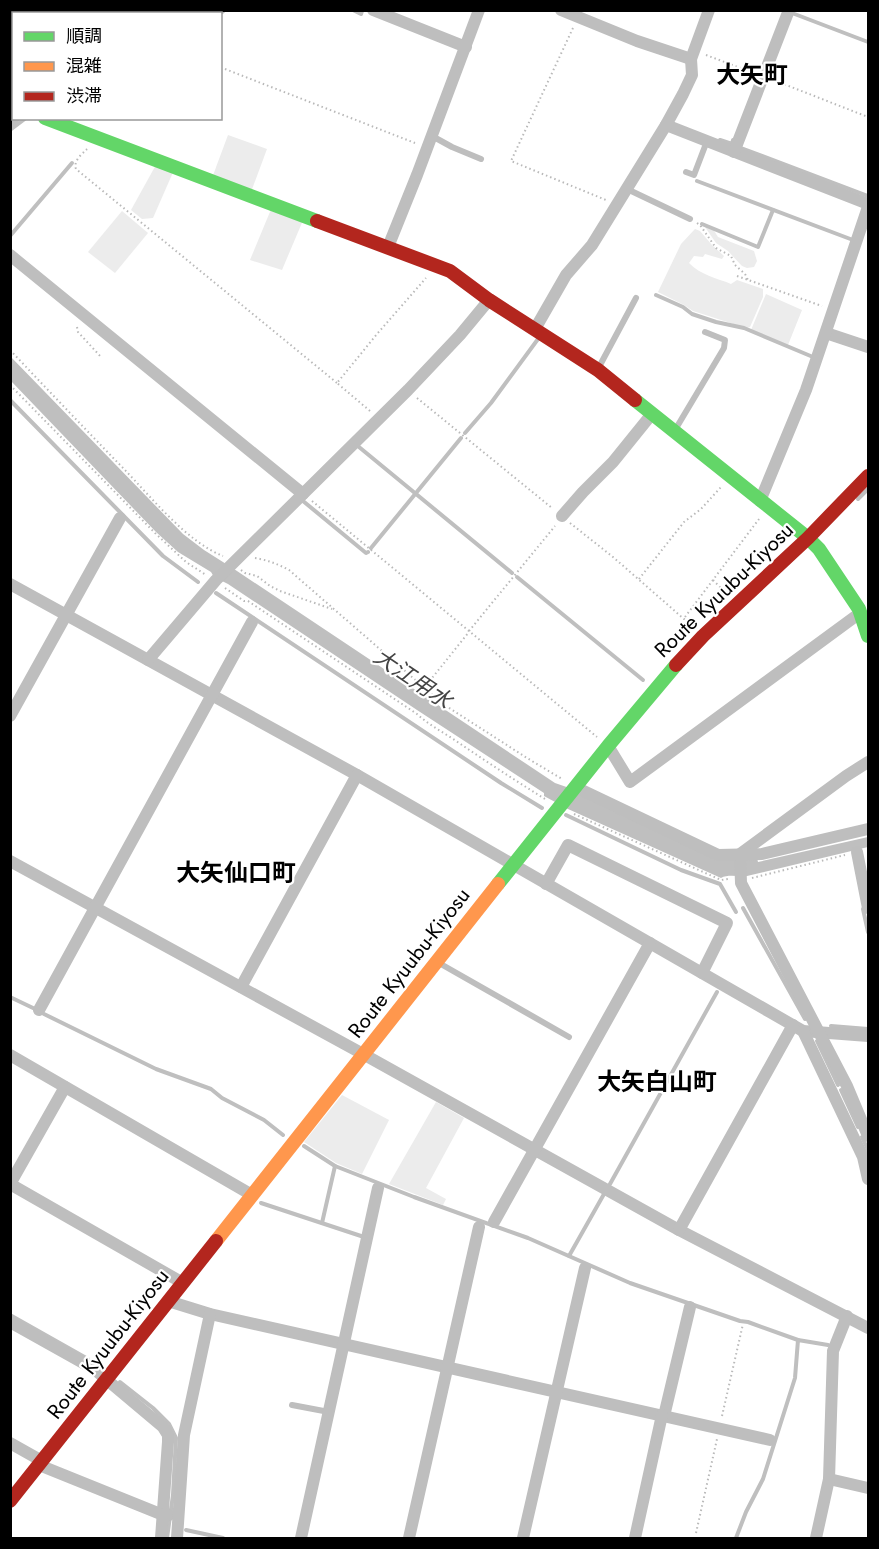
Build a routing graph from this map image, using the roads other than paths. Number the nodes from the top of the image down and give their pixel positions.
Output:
1 (373, 10) edge
2 (479, 10) edge
3 (561, 10) edge
4 (710, 10) edge
5 (789, 10) edge
6 (466, 47) junction
7 (693, 55) junction
8 (50, 120) edge
9 (666, 125) junction
10 (432, 136) junction
11 (707, 141) junction
12 (734, 152) junction
13 (481, 159) dead end
14 (686, 172) dead end
15 (627, 189) junction
16 (868, 206) edge
17 (690, 219) road end
18 (388, 247) junction
19 (10, 255) edge
20 (636, 298) dead end
21 (489, 300) junction
22 (535, 329) junction
23 (705, 332) dead end
24 (826, 333) junction
25 (868, 347) edge
26 (598, 370) junction
27 (651, 415) junction
28 (674, 433) junction
29 (868, 476) edge
30 (303, 494) junction
31 (764, 504) junction
32 (120, 518) dead end
33 (559, 521) road end
34 (808, 538) junction
35 (10, 584) edge
36 (860, 613) junction
37 (66, 615) junction
38 (252, 622) dead end
39 (868, 636) edge
40 (148, 660) junction
41 (212, 695) junction
42 (10, 716) edge
43 (608, 746) junction
44 (868, 762) edge
45 (357, 775) junction
46 (575, 787) junction
47 (868, 829) edge
48 (857, 852) road end
49 (740, 856) junction
50 (10, 861) edge
51 (513, 865) junction
52 (546, 884) junction
53 (95, 908) junction
54 (868, 908) edge
55 (650, 943) junction
56 (436, 962) junction
57 (702, 973) junction
58 (241, 987) junction
59 (39, 1010) dead end
60 (798, 1028) junction
61 (820, 1032) junction
62 (868, 1036) edge
63 (569, 1037) dead end
64 (363, 1054) junction
65 (10, 1055) edge
66 (65, 1087) junction
67 (868, 1136) edge
68 (535, 1149) junction
69 (868, 1179) edge
70 (10, 1184) edge
71 (378, 1188) dead end
72 (252, 1195) junction
73 (494, 1222) dead end
74 (479, 1227) dead end
75 (679, 1230) junction
76 (585, 1268) dead end
77 (183, 1283) junction
78 (168, 1301) junction
79 (690, 1307) dead end
80 (210, 1314) junction
81 (847, 1316) junction
82 (10, 1322) edge
83 (868, 1328) edge
84 (344, 1344) junction
85 (447, 1367) junction
86 (106, 1380) junction
87 (556, 1392) junction
88 (292, 1405) dead end
89 (329, 1412) junction
90 (663, 1416) junction
91 (770, 1440) dead end
92 (10, 1443) edge
93 (40, 1463) junction
94 (829, 1479) junction
95 (868, 1488) edge
96 (10, 1501) edge
97 (171, 1516) junction
98 (161, 1539) edge
99 (177, 1539) edge
100 (301, 1539) edge
101 (409, 1539) edge
102 (523, 1539) edge
103 (635, 1539) edge
104 (816, 1539) edge

1 - 6 street
2 - 6 street
3 - 7 street
4 - 7 street
5 - 12 street
6 - 10 street
7 - 9 street
8 - 18 main road
9 - 11 street
9 - 15 street
10 - 13 lane
10 - 18 street
11 - 12 street
11 - 14 lane
12 - 16 street
15 - 17 lane
15 - 22 street
16 - 24 street
18 - 21 main road
19 - 30 street
20 - 26 lane
21 - 22 main road
21 - 30 street
22 - 26 main road
23 - 28 lane
24 - 25 street
24 - 31 street
26 - 27 main road
27 - 28 main road
27 - 33 street
28 - 31 main road
29 - 34 main road, Route Kyuubu-Kiyosu
30 - 40 street
31 - 34 main road
32 - 37 street
34 - 36 main road
34 - 43 main road, Route Kyuubu-Kiyosu
35 - 37 street
36 - 39 main road
36 - 43 street
37 - 40 street
37 - 42 street
38 - 41 street
40 - 41 street
41 - 45 street
41 - 53 street
43 - 46 main road, Route Kyuubu-Kiyosu
44 - 49 street
45 - 51 street
45 - 58 street
46 - 49 street
46 - 51 main road, Route Kyuubu-Kiyosu
47 - 49 street
48 - 54 street
49 - 61 street
50 - 53 street
51 - 52 street
51 - 56 main road, Route Kyuubu-Kiyosu
52 - 55 street
52 - 57 street
53 - 58 street
53 - 59 street
55 - 57 street
55 - 68 street
56 - 63 lane
56 - 64 main road, Route Kyuubu-Kiyosu
57 - 60 street
58 - 64 street
60 - 61 street
60 - 69 street
60 - 75 street
61 - 62 street
61 - 67 street
64 - 68 street
64 - 72 main road, Route Kyuubu-Kiyosu
65 - 66 street
66 - 70 street
66 - 72 street
68 - 73 street
68 - 75 street
70 - 77 street
71 - 84 street
72 - 77 main road, Route Kyuubu-Kiyosu
74 - 85 street
75 - 81 street
76 - 87 street
77 - 78 main road, Route Kyuubu-Kiyosu
78 - 80 street
78 - 86 main road, Route Kyuubu-Kiyosu
79 - 90 street
80 - 84 street
80 - 97 street
81 - 83 street
81 - 94 street
82 - 86 street
84 - 85 street
84 - 89 street
85 - 87 street
85 - 101 street
86 - 93 main road, Route Kyuubu-Kiyosu
86 - 97 street
87 - 90 street
87 - 102 street
88 - 89 lane
89 - 100 street
90 - 91 street
90 - 103 street
92 - 93 street
93 - 96 main road, Route Kyuubu-Kiyosu
93 - 97 street
94 - 95 street
94 - 104 street
97 - 98 street
97 - 99 street

